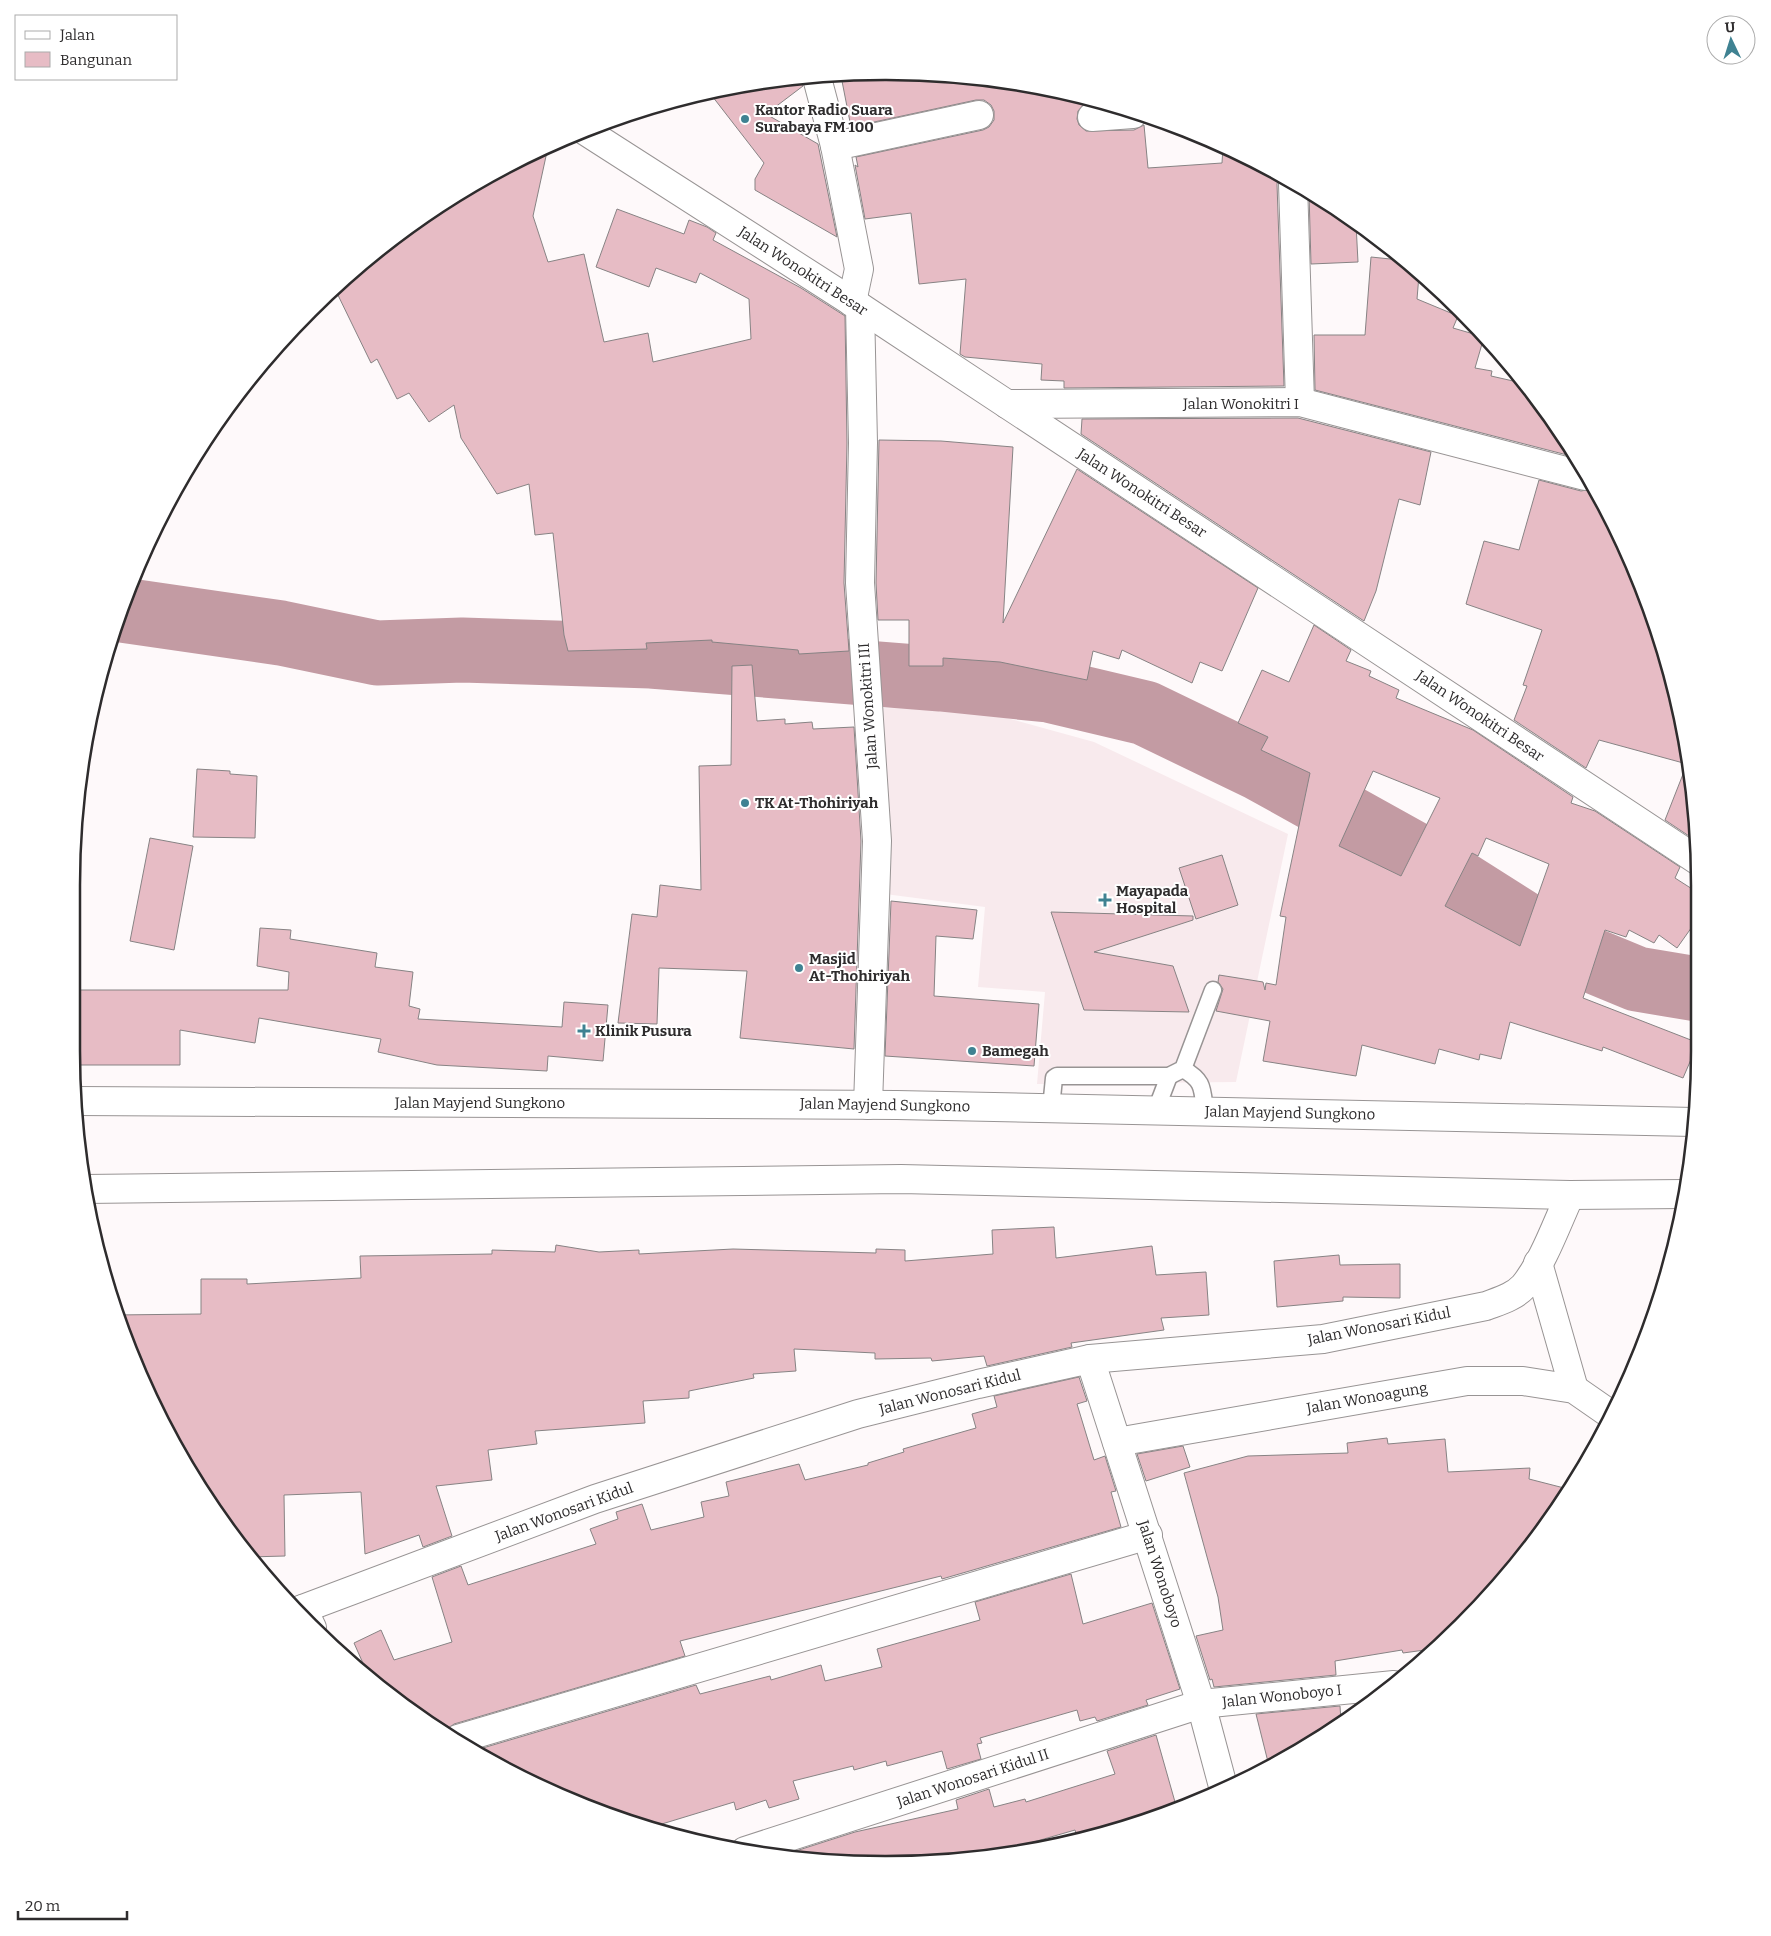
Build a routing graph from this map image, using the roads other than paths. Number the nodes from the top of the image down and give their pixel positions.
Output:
1 (819, 83) edge
2 (979, 115) dead end
3 (1119, 115) edge
4 (1092, 117) dead end
5 (592, 135) edge
6 (835, 146) junction
7 (1293, 191) edge
8 (856, 305) junction
9 (1300, 402) junction
10 (1007, 404) junction
11 (1577, 474) edge
12 (1690, 855) edge
13 (1213, 990) dead end
14 (1176, 1073) junction
15 (82, 1101) edge
16 (868, 1105) junction
17 (1050, 1108) junction
18 (1156, 1110) junction
19 (1205, 1111) junction
20 (1687, 1122) edge
21 (92, 1189) edge
22 (1678, 1194) edge
23 (1570, 1195) junction
24 (1538, 1263) junction
25 (1090, 1359) junction
26 (1574, 1389) junction
27 (1606, 1411) edge
28 (1117, 1442) junction
29 (1148, 1535) junction
30 (310, 1614) edge
31 (1380, 1686) edge
32 (1200, 1704) junction
33 (465, 1737) edge
34 (1222, 1782) edge
35 (760, 1846) edge

1 - 6 street, Jalan Wonokitri III
2 - 6 street
3 - 4 street
5 - 8 street, Jalan Wonokitri Besar
6 - 8 street, Jalan Wonokitri III
7 - 9 street
8 - 10 street, Jalan Wonokitri Besar
8 - 16 street, Jalan Wonokitri III
9 - 10 street, Jalan Wonokitri I
9 - 11 street, Jalan Wonokitri I
10 - 12 street, Jalan Wonokitri Besar
13 - 14 lane
14 - 17 lane
14 - 18 lane
14 - 19 lane
15 - 16 street, Jalan Mayjend Sungkono
16 - 17 street, Jalan Mayjend Sungkono
17 - 18 street, Jalan Mayjend Sungkono
18 - 19 street, Jalan Mayjend Sungkono
19 - 20 street, Jalan Mayjend Sungkono
21 - 23 street
22 - 23 street
23 - 24 street, Jalan Wonosari Kidul
24 - 25 street, Jalan Wonosari Kidul
24 - 26 street
25 - 28 street, Jalan Wonoboyo
25 - 30 street, Jalan Wonosari Kidul
26 - 27 street, Jalan Wonoagung
26 - 28 street, Jalan Wonoagung
28 - 29 street, Jalan Wonoboyo
29 - 32 street, Jalan Wonoboyo
29 - 33 street
31 - 32 street, Jalan Wonoboyo I
32 - 34 street, Jalan Wonoboyo
32 - 35 street, Jalan Wonosari Kidul II

